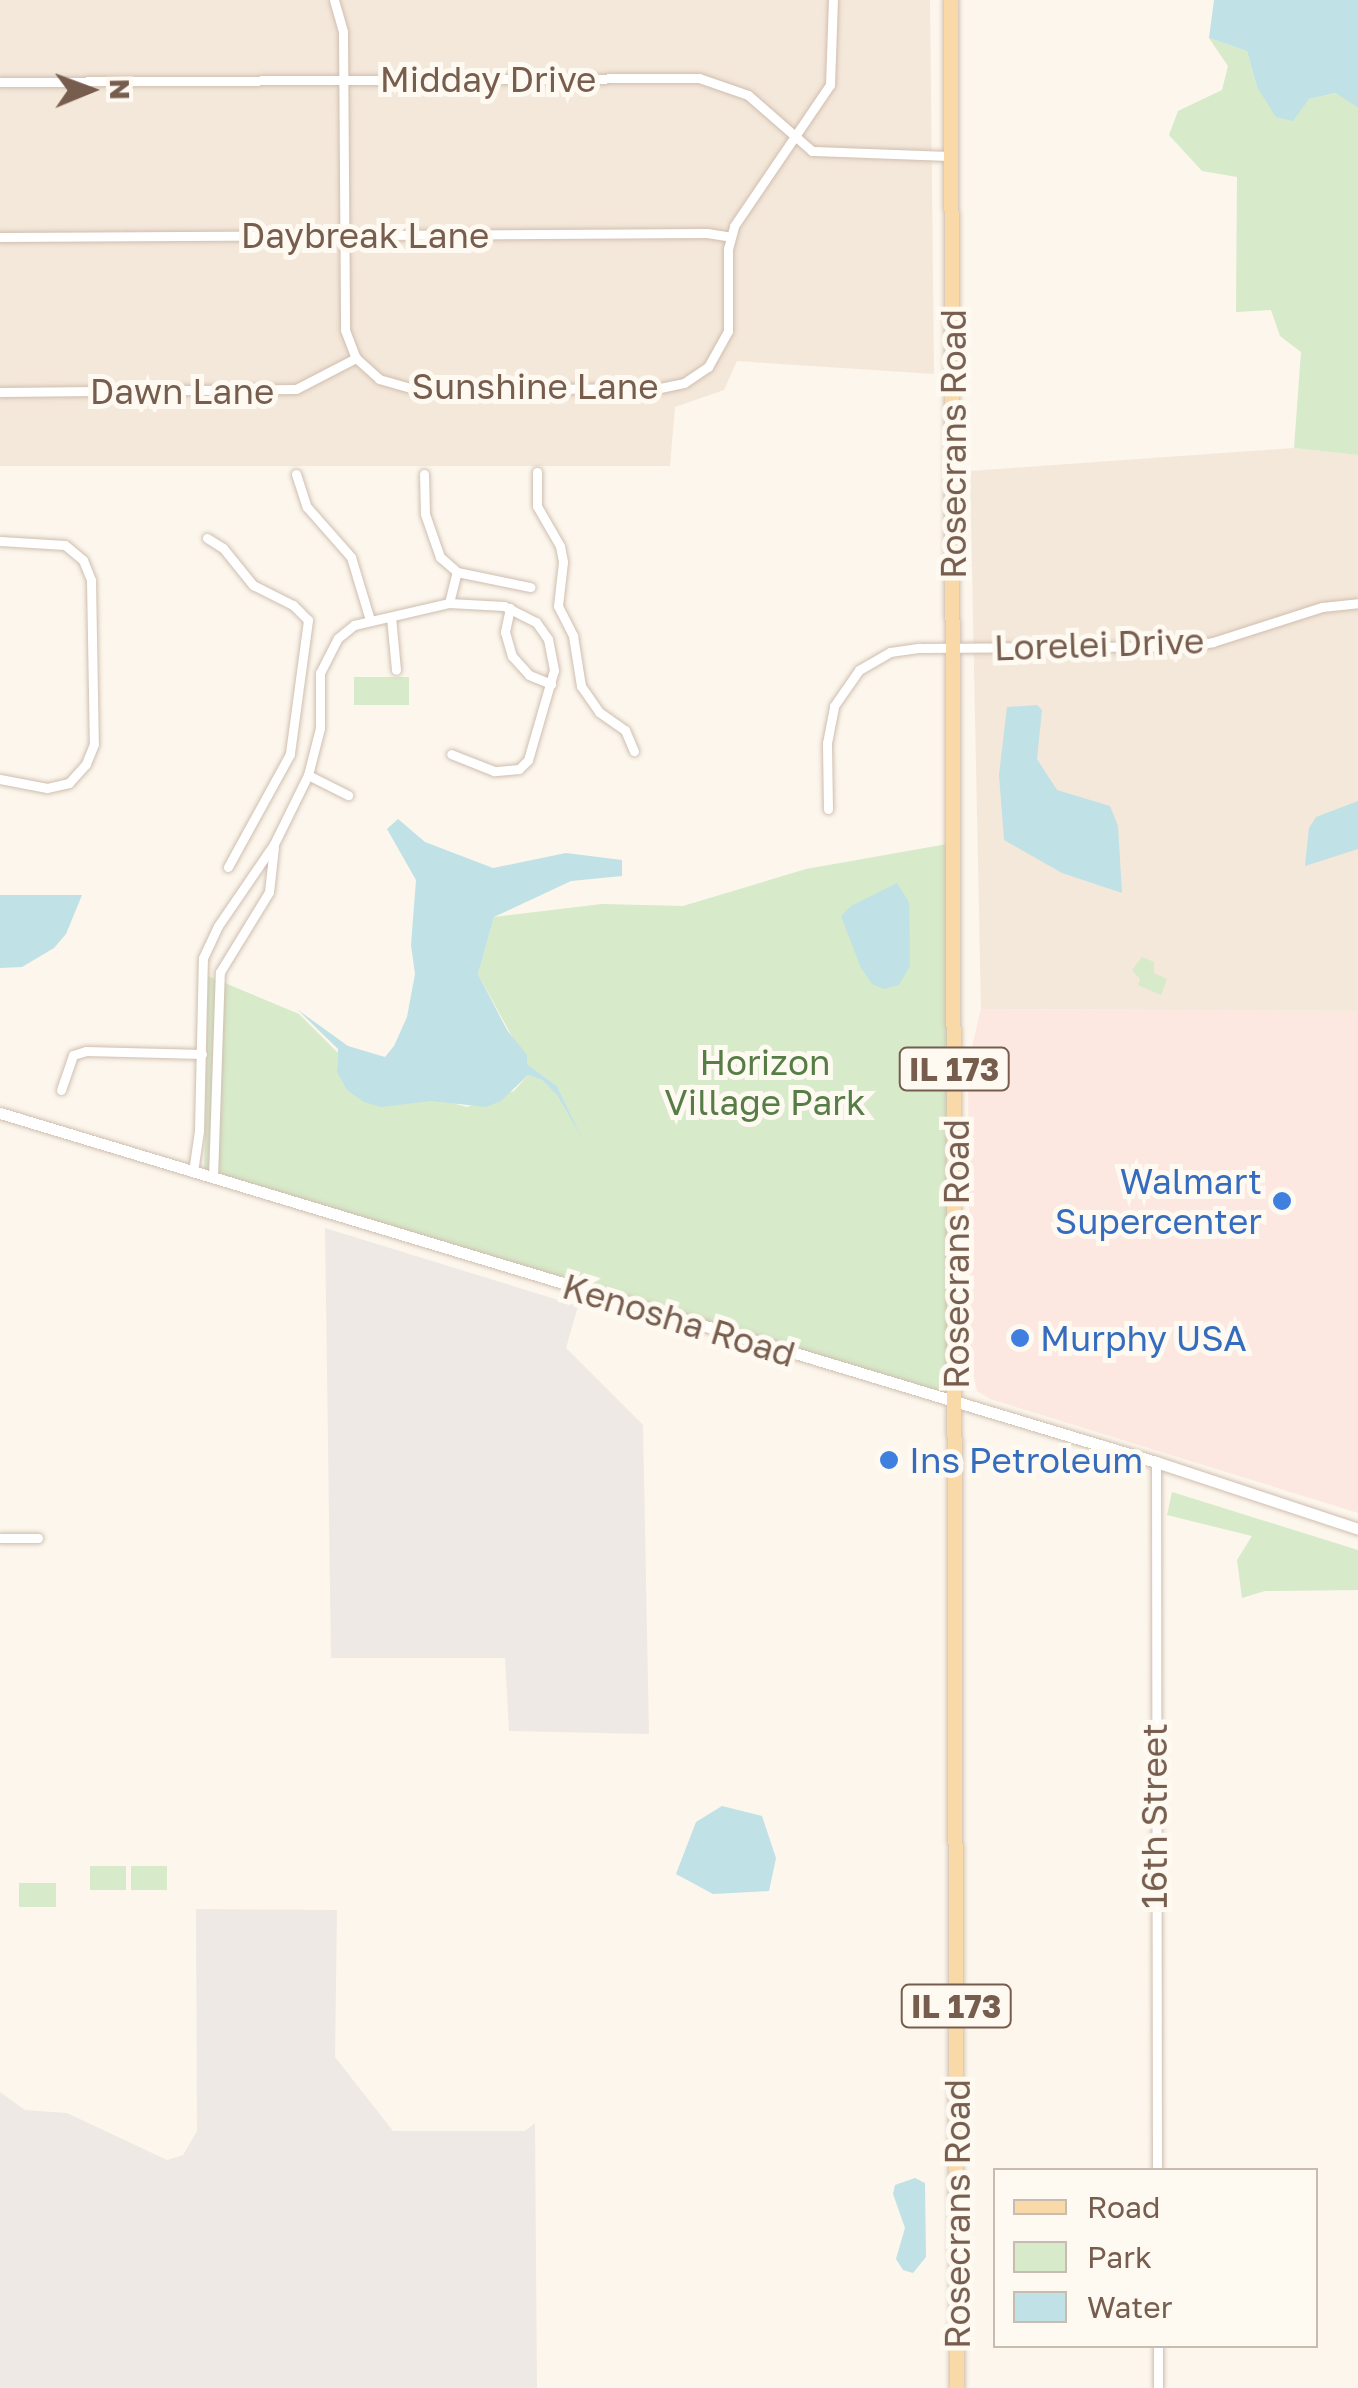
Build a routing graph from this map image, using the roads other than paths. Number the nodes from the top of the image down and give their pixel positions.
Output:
1 (334, 0) edge
2 (832, 0) edge
3 (951, 0) edge
4 (343, 80) junction
5 (0, 82) edge
6 (794, 140) junction
7 (951, 156) junction
8 (344, 235) junction
9 (0, 237) edge
10 (730, 237) junction
11 (356, 358) junction
12 (0, 392) edge
13 (538, 472) dead end
14 (296, 474) dead end
15 (424, 474) dead end
16 (206, 538) dead end
17 (0, 541) edge
18 (456, 572) junction
19 (530, 587) dead end
20 (449, 603) junction
21 (1358, 603) edge
22 (510, 608) junction
23 (391, 616) junction
24 (370, 620) junction
25 (570, 630) junction
26 (548, 639) junction
27 (954, 649) junction
28 (396, 670) dead end
29 (551, 684) junction
30 (296, 705) junction
31 (321, 706) junction
32 (634, 752) dead end
33 (451, 754) dead end
34 (308, 775) junction
35 (0, 780) edge
36 (348, 795) dead end
37 (828, 809) dead end
38 (274, 844) junction
39 (228, 867) dead end
40 (202, 1054) junction
41 (61, 1090) dead end
42 (0, 1113) edge
43 (194, 1172) junction
44 (213, 1178) junction
45 (957, 1406) junction
46 (1156, 1462) junction
47 (1358, 1528) edge
48 (0, 1538) edge
49 (38, 1538) dead end
50 (1157, 2168) edge
51 (1158, 2348) edge
52 (958, 2388) edge
53 (1158, 2388) edge

1 - 4 street
2 - 6 street
3 - 7 main road, Rosecrans Road / IL 173
4 - 5 street, Midday Drive
4 - 6 street, Midday Drive
4 - 8 street
6 - 7 street, Midday Drive
6 - 10 street
7 - 27 main road, Rosecrans Road / IL 173
8 - 9 street, Daybreak Lane
8 - 10 street, Daybreak Lane
8 - 11 street
10 - 11 street, Sunshine Lane
11 - 12 street, Dawn Lane
13 - 25 street
14 - 24 street
15 - 18 street
16 - 30 street
17 - 35 street
18 - 19 street
18 - 20 street
20 - 22 street
20 - 23 street
21 - 27 street, Lorelei Drive
22 - 26 street
22 - 29 street
23 - 24 street
23 - 28 street
24 - 31 street
25 - 26 street
25 - 32 street
26 - 29 street
27 - 37 street, Lorelei Drive
27 - 45 main road, Rosecrans Road / IL 173
29 - 33 street
30 - 31 street
30 - 39 street
31 - 34 street
34 - 36 street
34 - 38 street
38 - 40 street
38 - 44 street
40 - 41 street
40 - 43 street
42 - 43 street, Kenosha Road
43 - 44 street, Kenosha Road
44 - 45 street, Kenosha Road
45 - 46 street, Kenosha Road
45 - 52 main road, Rosecrans Road / IL 173
46 - 47 street, Kenosha Road
46 - 50 street, 16th Street
48 - 49 street
51 - 53 street

